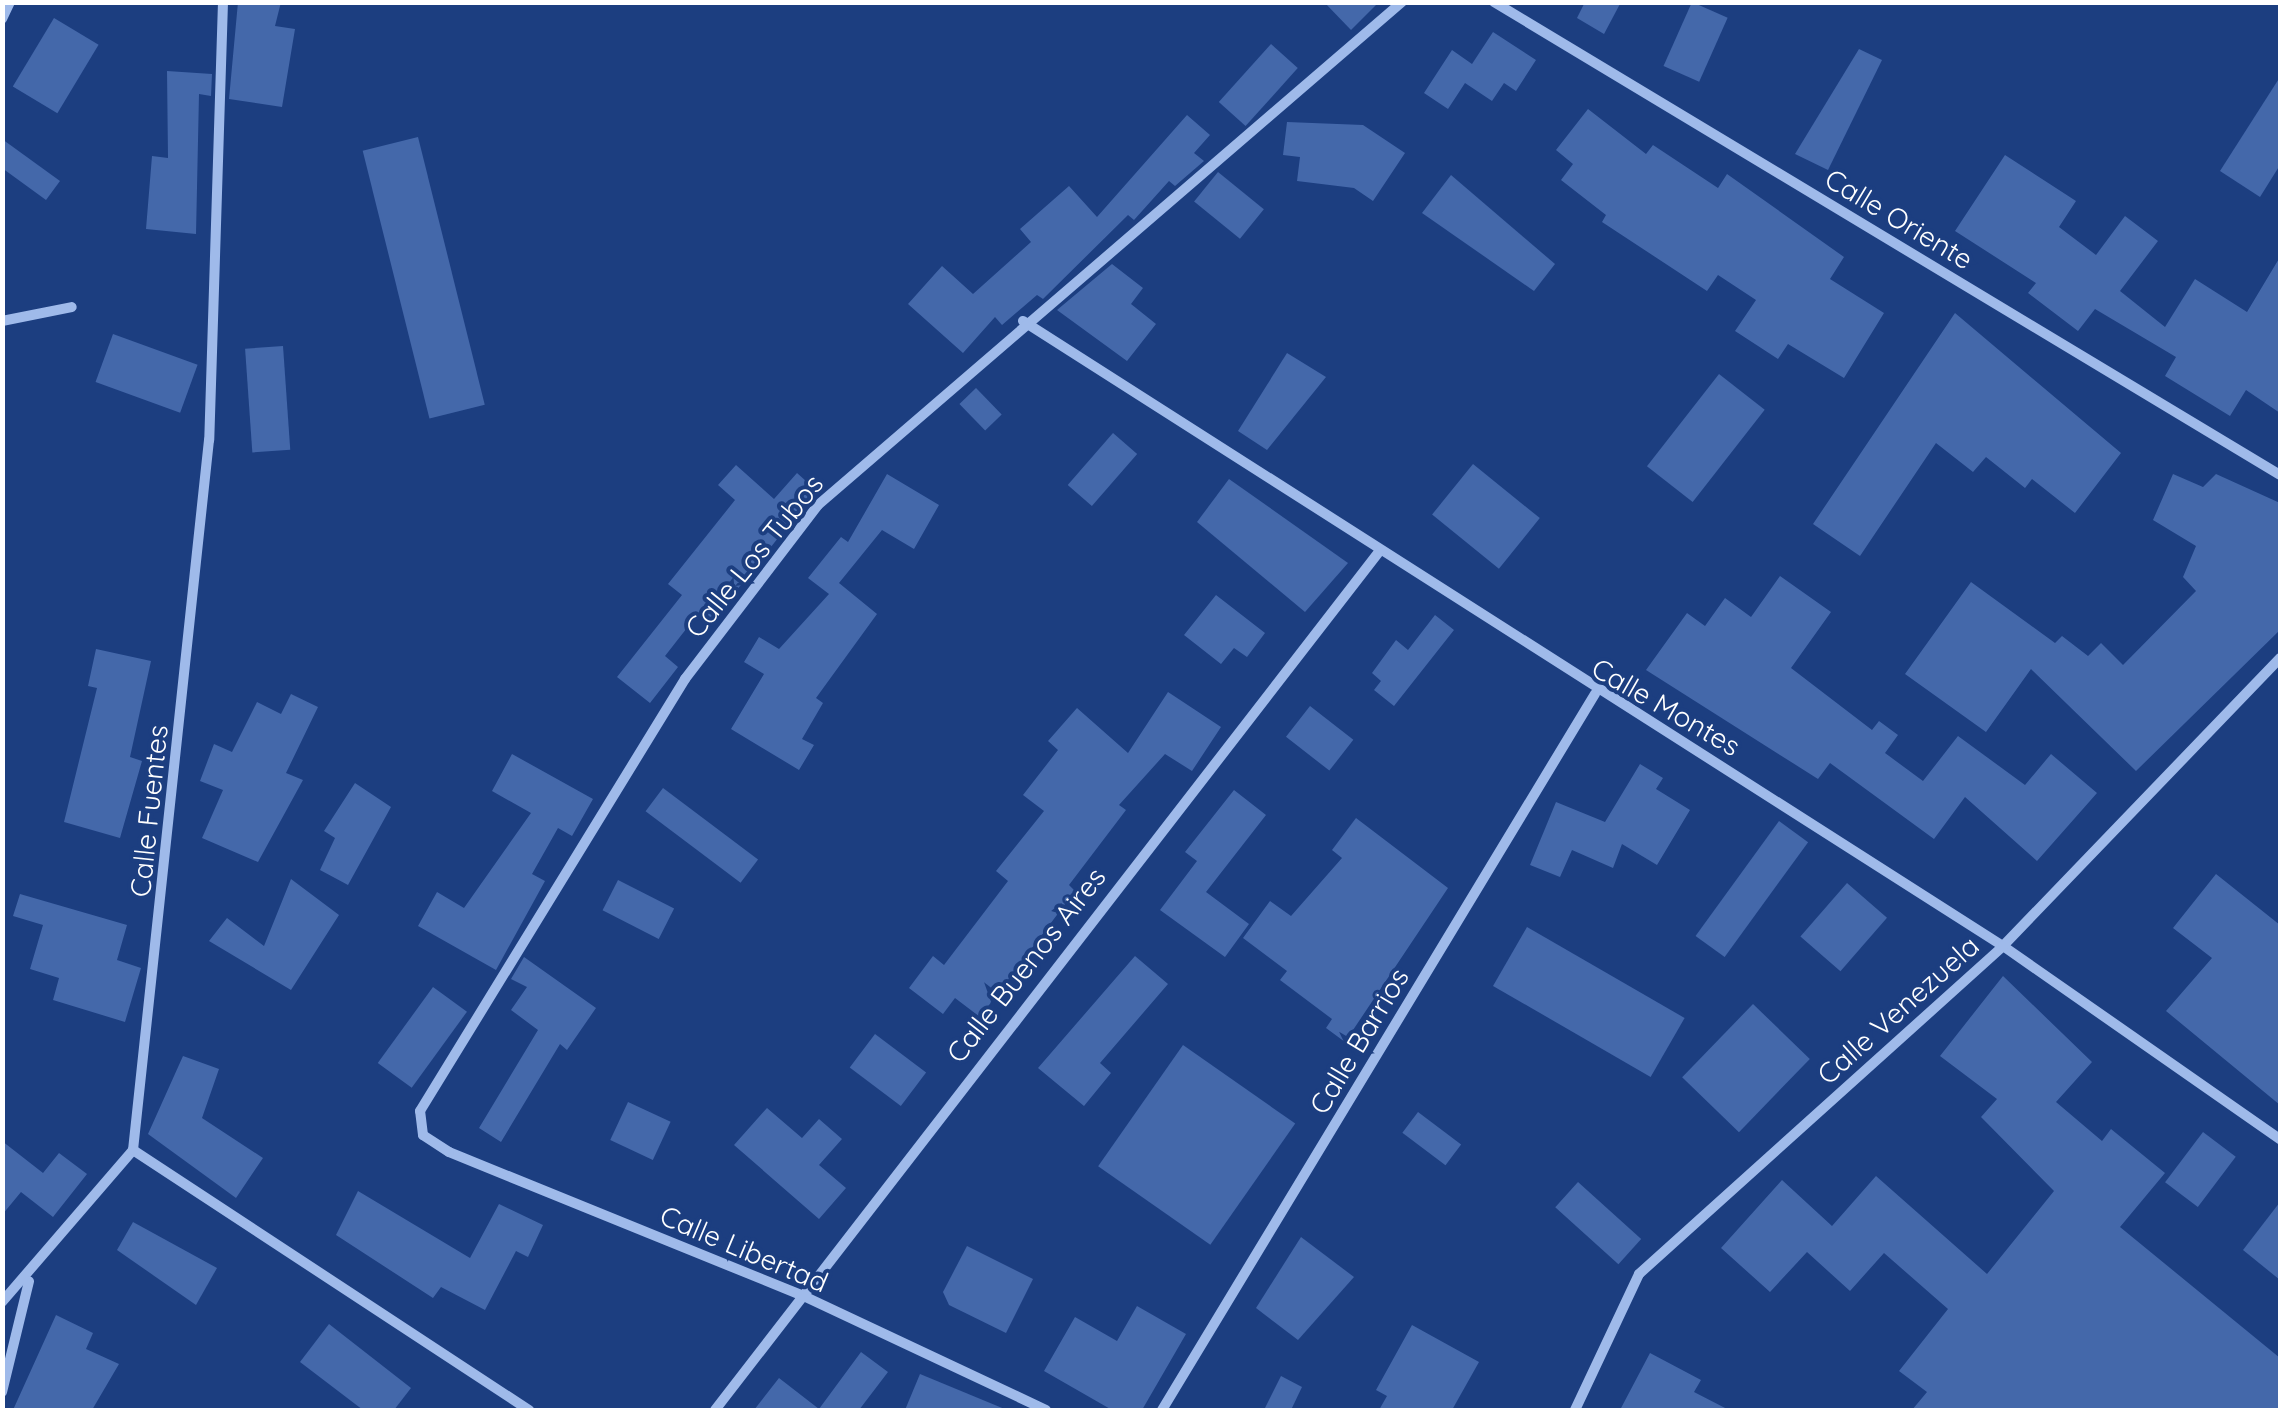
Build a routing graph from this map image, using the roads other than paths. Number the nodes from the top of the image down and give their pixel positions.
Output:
1 (10, 2) edge
2 (223, 2) edge
3 (1402, 2) edge
4 (1494, 2) edge
5 (2, 19) edge
6 (72, 307) dead end
7 (2, 321) edge
8 (1023, 322) junction
9 (2280, 475) edge
10 (1378, 553) junction
11 (2280, 658) edge
12 (1595, 694) junction
13 (2002, 946) junction
14 (423, 1135) joint
15 (2280, 1139) edge
16 (132, 1150) junction
17 (29, 1280) junction
18 (806, 1297) junction
19 (2, 1302) edge
20 (2, 1392) edge
21 (529, 1410) edge
22 (715, 1410) edge
23 (1046, 1410) edge
24 (1162, 1410) edge
25 (1575, 1410) edge

1 - 5 street
2 - 16 street, Calle Fuentes
3 - 8 street, Calle Los Tubos
4 - 9 street, Calle Oriente
6 - 7 street
8 - 10 street, Calle Montes
8 - 14 street, Calle Los Tubos
10 - 12 street, Calle Montes
10 - 18 street, Calle Buenos Aires
11 - 13 street, Calle Venezuela
12 - 13 street, Calle Montes
12 - 24 street, Calle Barrios
13 - 15 street, Calle Montes
13 - 25 street, Calle Venezuela
14 - 18 street, Calle Libertad
16 - 17 street
16 - 21 street
17 - 19 street
17 - 20 street
18 - 22 street, Calle Buenos Aires
18 - 23 street, Calle Libertad

